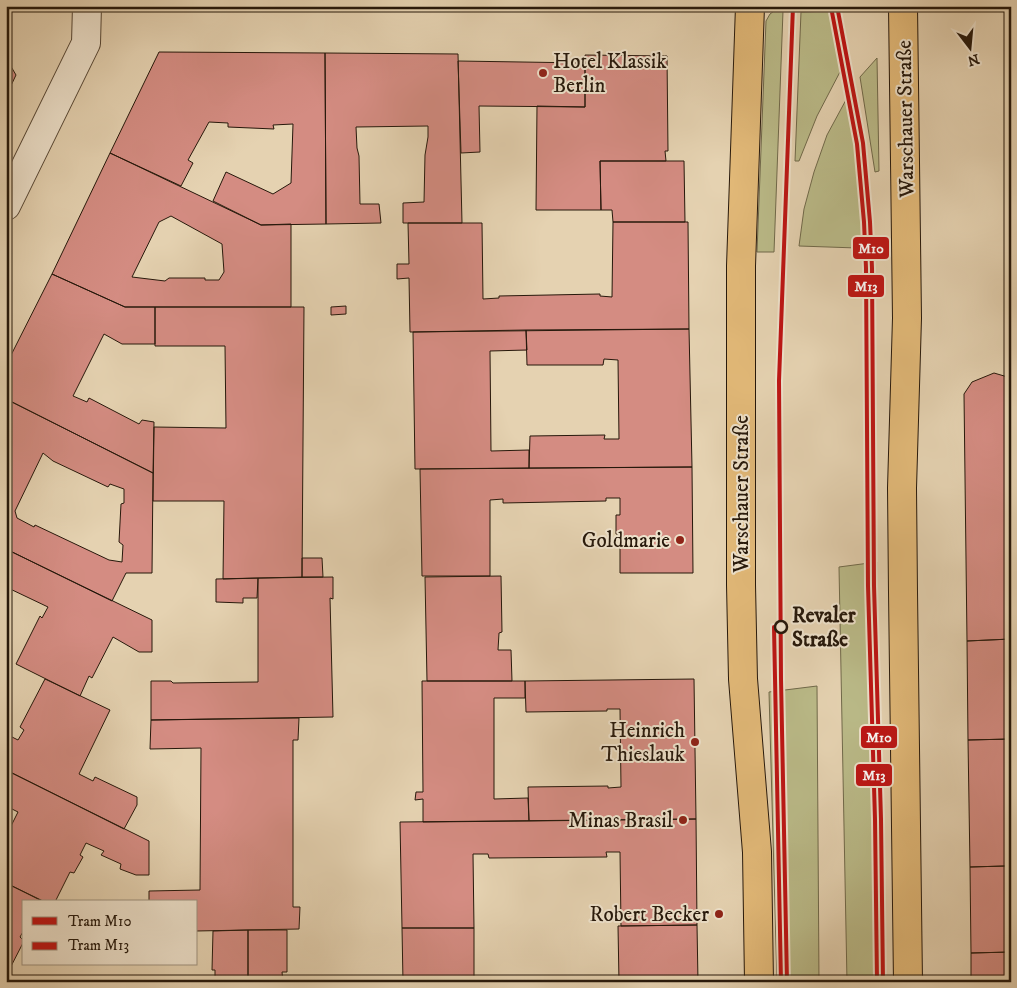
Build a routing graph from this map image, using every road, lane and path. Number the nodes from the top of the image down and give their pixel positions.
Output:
1 (87, 6) edge
2 (750, 6) edge
3 (904, 6) edge
4 (6, 206) edge
5 (759, 982) edge
6 (908, 982) edge

1 - 4 street
2 - 5 main road, Warschauer Straße
3 - 6 main road, Warschauer Straße

